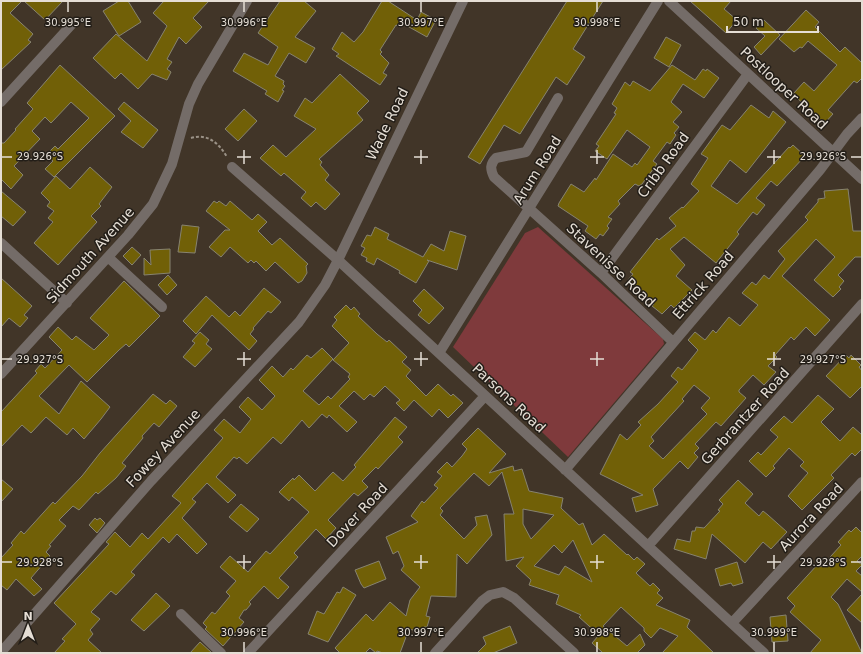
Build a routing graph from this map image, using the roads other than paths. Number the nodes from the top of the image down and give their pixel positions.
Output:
1 (248, 1) edge
2 (463, 1) edge
3 (658, 1) edge
4 (669, 1) edge
5 (73, 23) dead end
6 (748, 74) junction
7 (558, 98) dead end
8 (1, 102) edge
9 (862, 118) edge
10 (834, 154) junction
11 (232, 167) road end
12 (862, 179) edge
13 (529, 210) junction
14 (1, 243) edge
15 (108, 257) junction
16 (338, 260) junction
17 (601, 273) junction
18 (67, 302) junction
19 (862, 304) edge
20 (162, 307) dead end
21 (673, 342) junction
22 (439, 353) junction
23 (1, 374) edge
24 (486, 396) junction
25 (565, 470) junction
26 (862, 482) edge
27 (648, 546) junction
28 (181, 614) dead end
29 (732, 623) junction
30 (2, 651) edge
31 (221, 653) edge
32 (248, 653) edge
33 (435, 653) edge
34 (574, 653) edge
35 (764, 653) edge

1 - 15 street, Sidmouth Avenue
2 - 16 street, Wade Road
3 - 13 street, Arum Road
4 - 6 street, Postlooper Road
5 - 8 street
6 - 10 street, Postlooper Road
6 - 17 street, Cribb Road
7 - 13 street, Stavenisse Road
9 - 10 street, Ettrick Road
10 - 12 street, Postlooper Road
10 - 21 street, Ettrick Road
11 - 16 street, Parsons Road
13 - 17 street, Stavenisse Road
13 - 22 street, Arum Road
14 - 18 street
15 - 18 street, Sidmouth Avenue
15 - 20 street
16 - 22 street, Parsons Road
16 - 30 street, Fowey Avenue
17 - 21 street, Stavenisse Road
18 - 23 street, Sidmouth Avenue
19 - 27 street, Gerbrantzer Road
21 - 25 street, Ettrick Road
22 - 24 street, Parsons Road
24 - 25 street, Parsons Road
24 - 32 street, Dover Road
25 - 27 street, Parsons Road
26 - 29 street, Aurora Road
27 - 29 street, Parsons Road
28 - 31 street
29 - 35 street, Parsons Road
33 - 34 street

